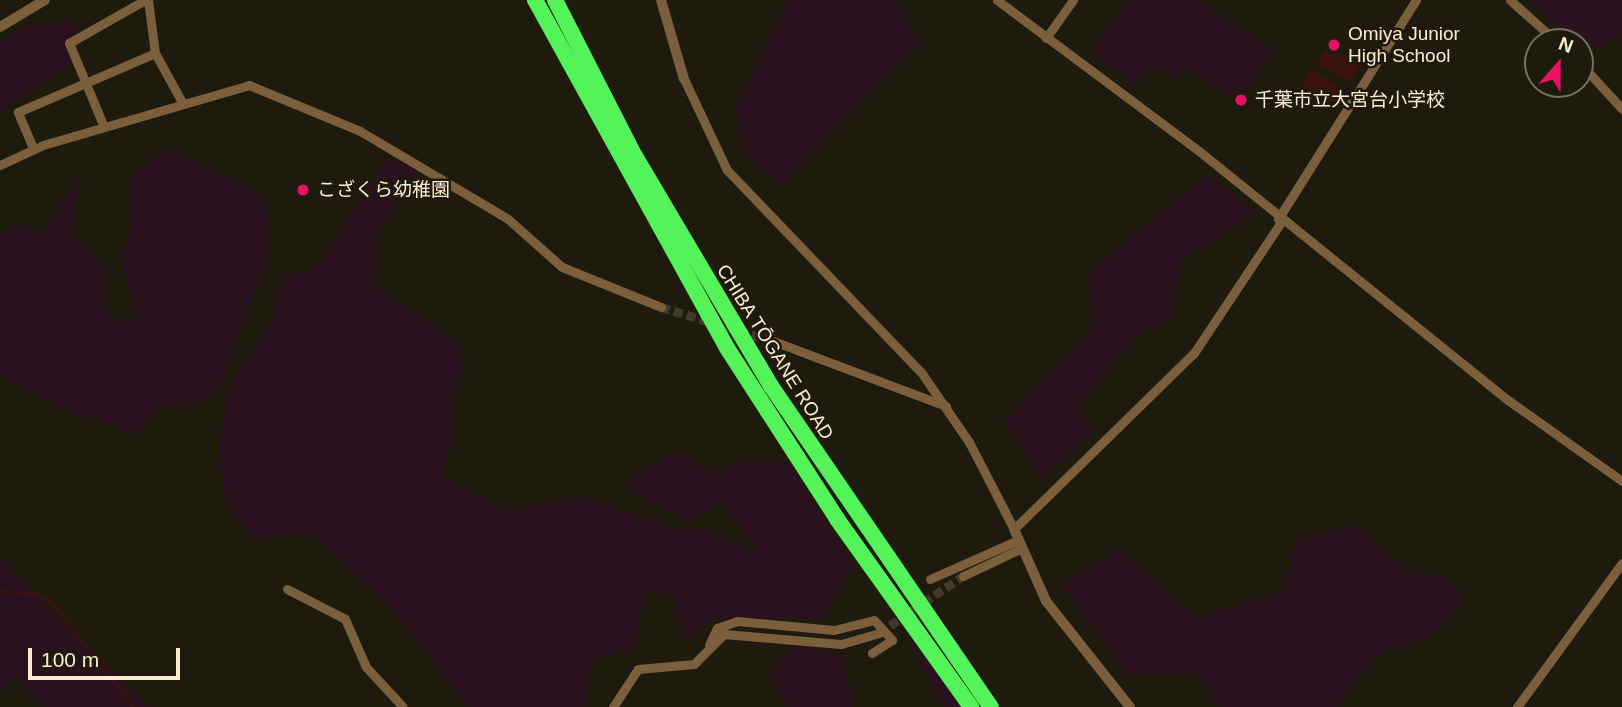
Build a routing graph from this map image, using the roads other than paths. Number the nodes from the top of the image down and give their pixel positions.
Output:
1 (45, 0) edge
2 (146, 0) edge
3 (536, 0) edge
4 (555, 0) edge
5 (661, 0) edge
6 (997, 0) edge
7 (1073, 0) edge
8 (1416, 0) edge
9 (1510, 0) edge
10 (0, 27) edge
11 (1541, 28) edge
12 (1046, 38) junction
13 (155, 53) junction
14 (1594, 78) edge
15 (684, 79) joint
16 (87, 82) junction
17 (183, 104) junction
18 (1622, 109) edge
19 (104, 127) junction
20 (33, 148) junction
21 (0, 165) edge
22 (1279, 220) junction
23 (661, 307) tunnel mouth
24 (773, 341) tunnel mouth
25 (946, 407) junction
26 (1622, 481) edge
27 (1018, 539) junction
28 (1622, 563) edge
29 (963, 576) tunnel mouth
30 (930, 579) dead end
31 (287, 589) dead end
32 (878, 632) tunnel mouth
33 (709, 646) junction
34 (872, 653) dead end
35 (403, 707) edge
36 (613, 707) edge
37 (971, 707) edge
38 (991, 707) edge
39 (1130, 707) edge
40 (1517, 707) edge

1 - 10 street
2 - 13 street
2 - 16 street
3 - 37 highway, CHIBA TŌGANE ROAD
4 - 38 highway, CHIBA TŌGANE ROAD
5 - 15 street
6 - 12 street
7 - 12 street
8 - 22 street
9 - 11 street
12 - 22 street
13 - 16 street
13 - 17 street
14 - 18 street
15 - 25 street
16 - 19 street
16 - 20 street
17 - 19 street
17 - 23 street
19 - 20 street
20 - 21 street
22 - 26 street
22 - 27 street
24 - 25 street
25 - 27 street
27 - 29 street
27 - 30 street
27 - 39 street
28 - 40 street
31 - 35 street
32 - 33 street
33 - 34 street
33 - 36 street

